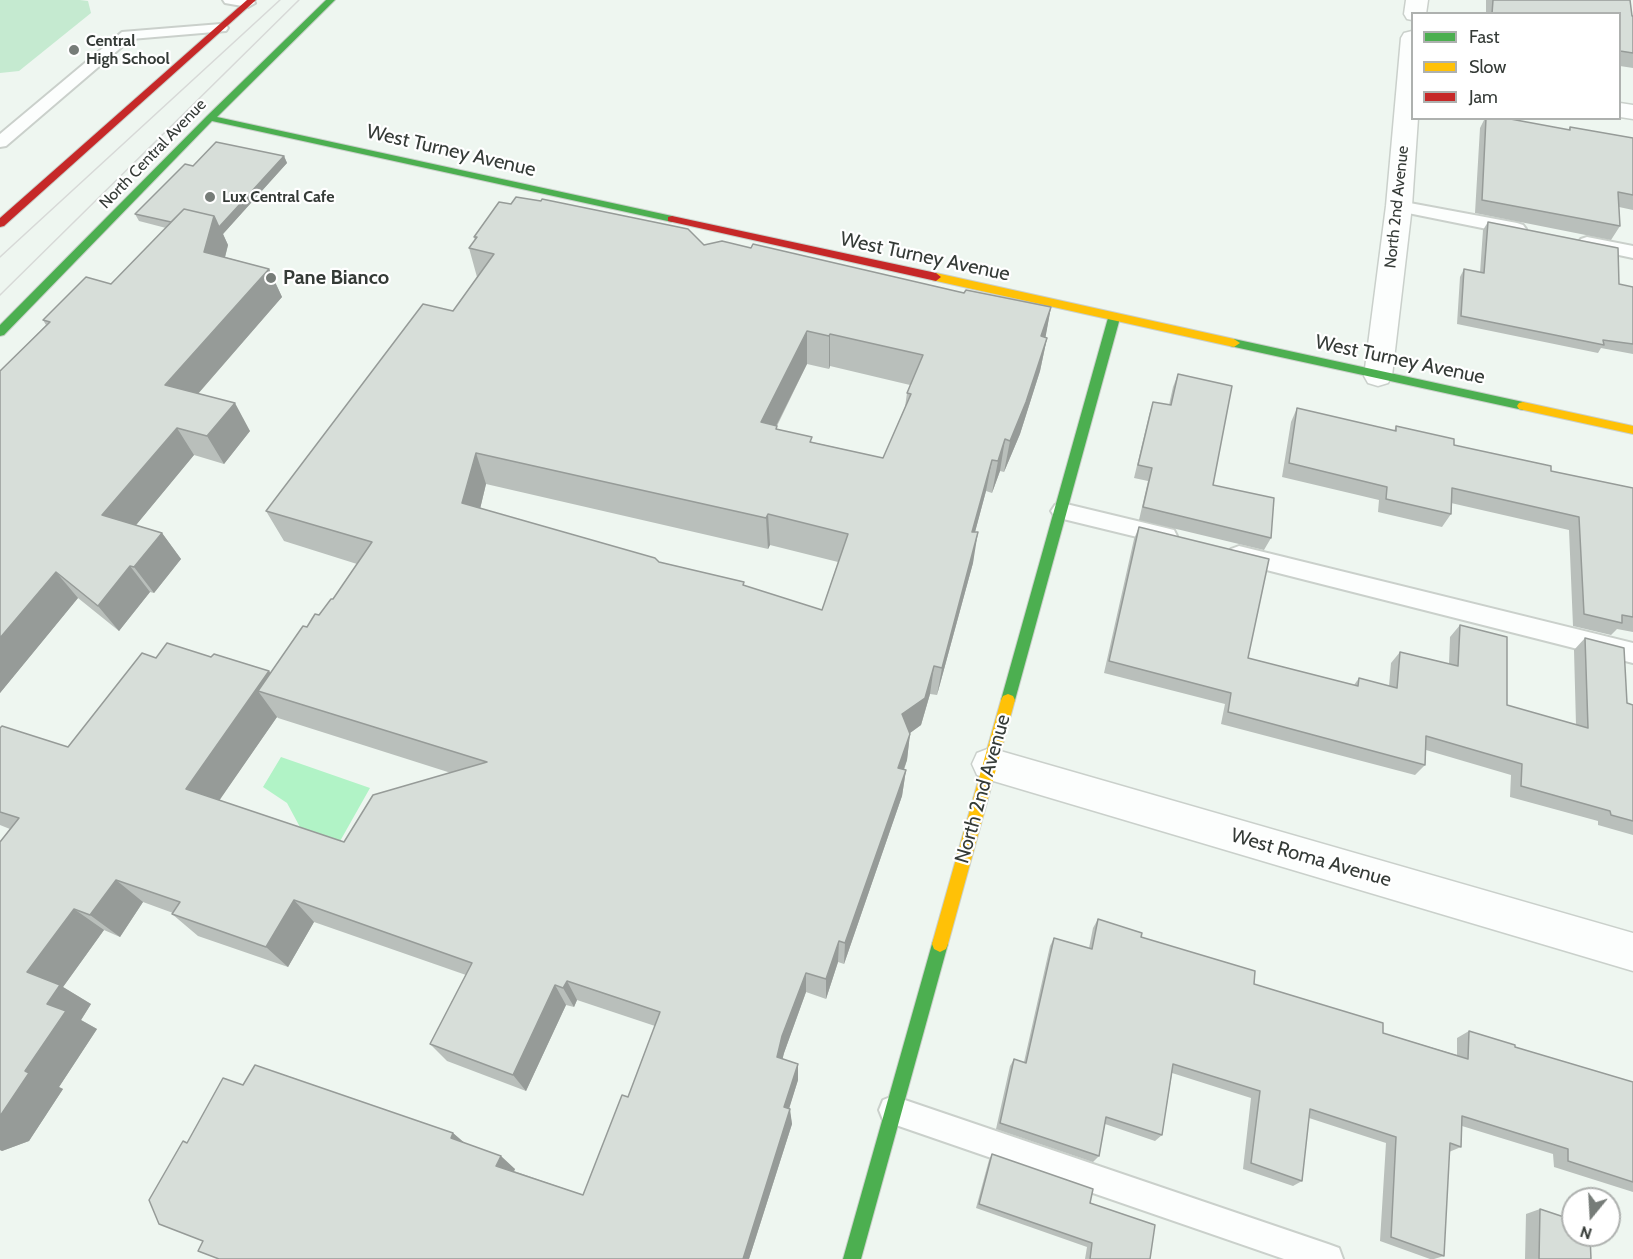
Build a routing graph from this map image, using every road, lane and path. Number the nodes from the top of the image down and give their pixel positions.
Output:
1 (230, 0) edge
2 (330, 0) edge
3 (250, 2) edge
4 (221, 28) junction
5 (1411, 73) edge
6 (210, 118) junction
7 (0, 142) edge
8 (1399, 206) junction
9 (0, 224) edge
10 (1530, 232) edge
11 (1564, 238) edge
12 (1633, 252) edge
13 (1114, 318) junction
14 (0, 332) edge
15 (1378, 376) junction
16 (1633, 430) edge
17 (1062, 511) junction
18 (1188, 542) edge
19 (1222, 550) edge
20 (1633, 653) edge
21 (990, 764) junction
22 (1633, 952) edge
23 (893, 1110) junction
24 (852, 1259) edge
25 (1328, 1259) edge

1 - 3 lane
2 - 6 street, North Central Avenue
3 - 4 street
4 - 7 lane
4 - 9 street
5 - 8 street, North 2nd Avenue
6 - 13 street, West Turney Avenue
6 - 14 street, North Central Avenue
8 - 10 lane
8 - 15 street, North 2nd Avenue
11 - 12 lane
13 - 15 street, West Turney Avenue
13 - 17 street, North 2nd Avenue
15 - 16 street, West Turney Avenue
17 - 18 lane
17 - 21 street, North 2nd Avenue
19 - 20 lane
21 - 22 street, West Roma Avenue
21 - 23 street, North 2nd Avenue
23 - 24 street, North 2nd Avenue
23 - 25 lane

